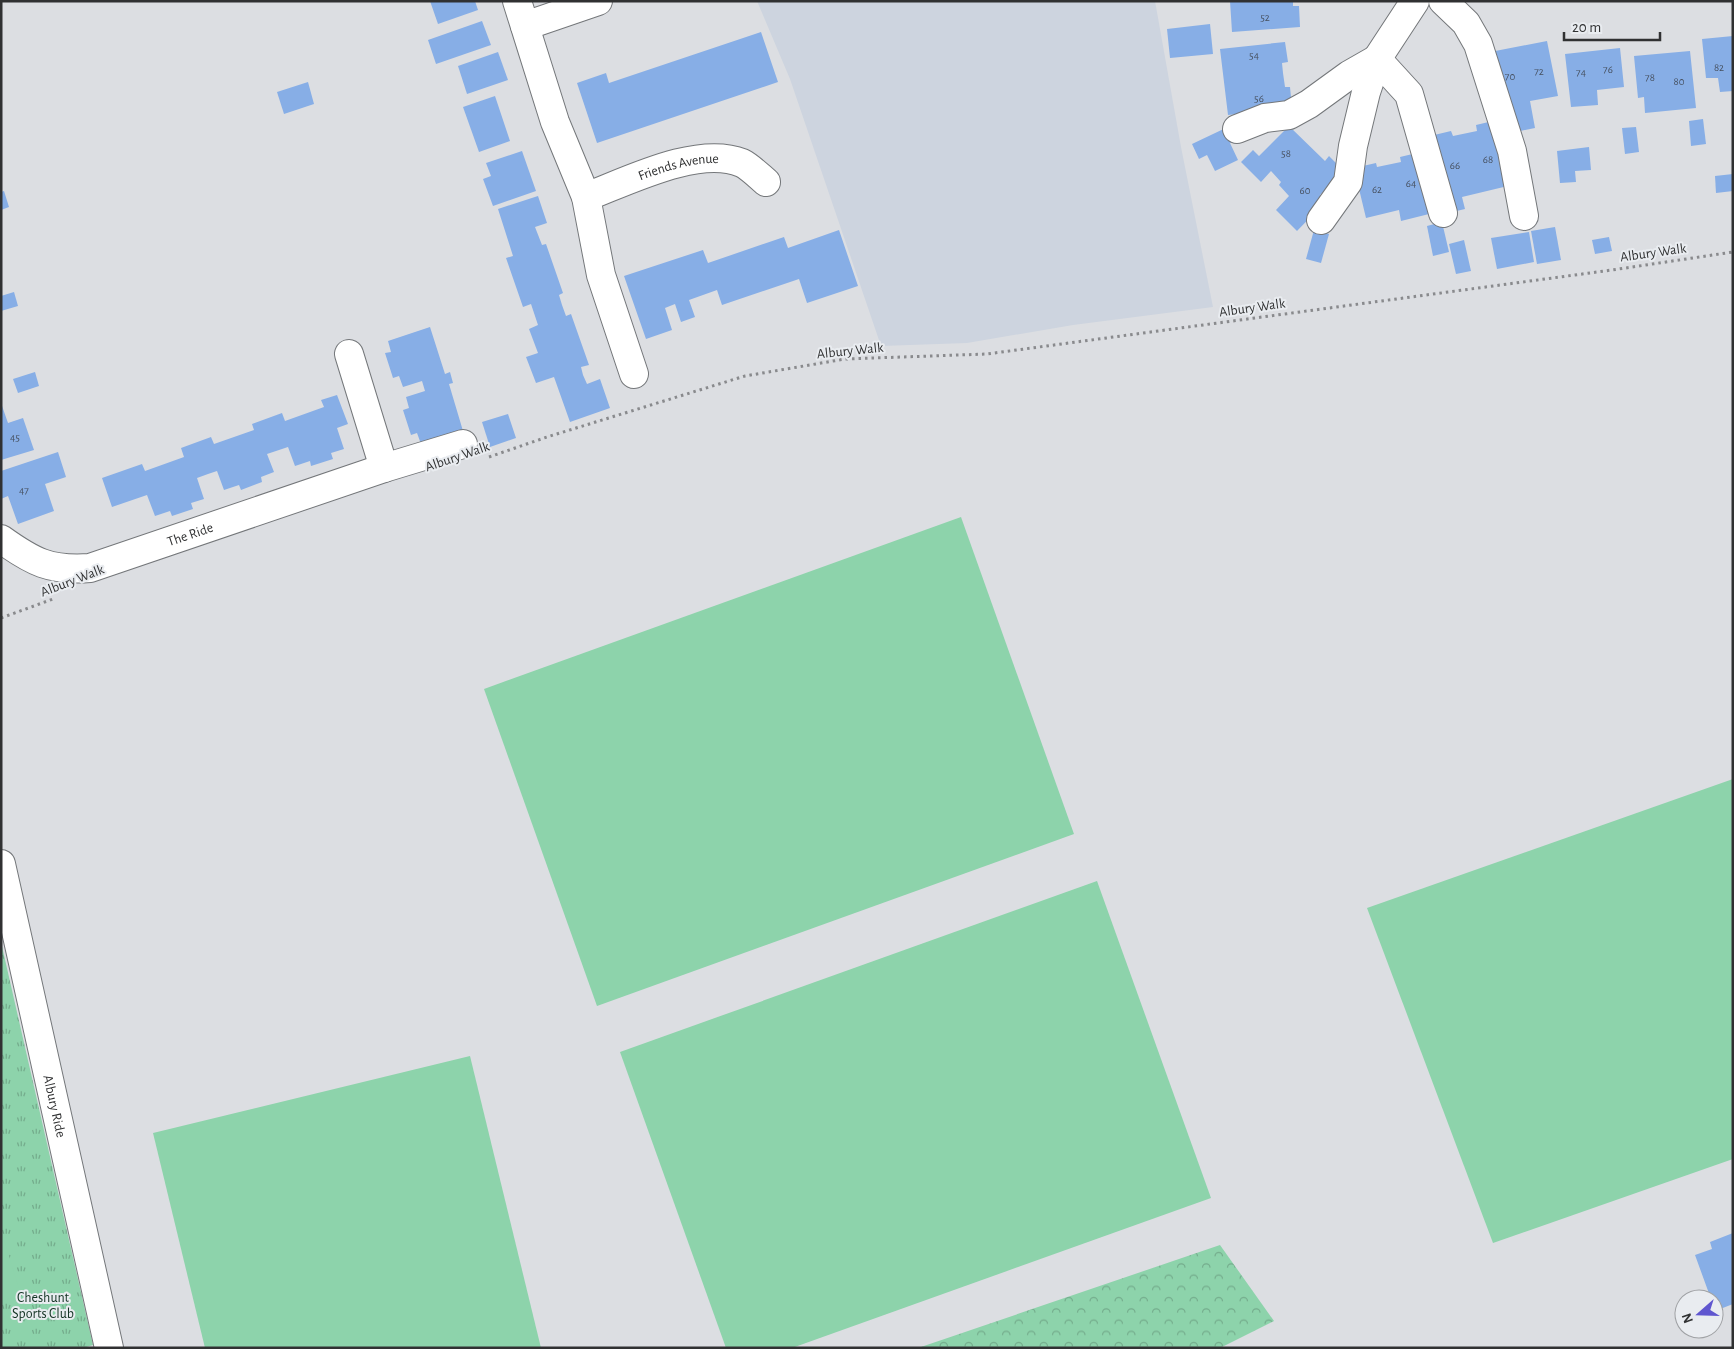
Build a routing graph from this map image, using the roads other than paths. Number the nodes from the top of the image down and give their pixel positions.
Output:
1 (598, 1) edge
2 (1414, 1) edge
3 (1443, 1) edge
4 (521, 13) edge
5 (1377, 59) junction
6 (1237, 129) dead end
7 (766, 182) dead end
8 (586, 196) junction
9 (1443, 213) dead end
10 (1524, 216) dead end
11 (1322, 220) dead end
12 (349, 354) dead end
13 (634, 374) dead end
14 (472, 452) road end
15 (384, 468) junction
16 (1, 539) edge
17 (1, 864) edge
18 (109, 1348) edge

1 - 4 street
2 - 5 street
3 - 10 street
4 - 8 street
5 - 6 street
5 - 9 street
5 - 11 street
7 - 8 street, Friends Avenue
8 - 13 street
12 - 15 street
14 - 15 street, The Ride
15 - 16 street, The Ride
17 - 18 street, Albury Ride

